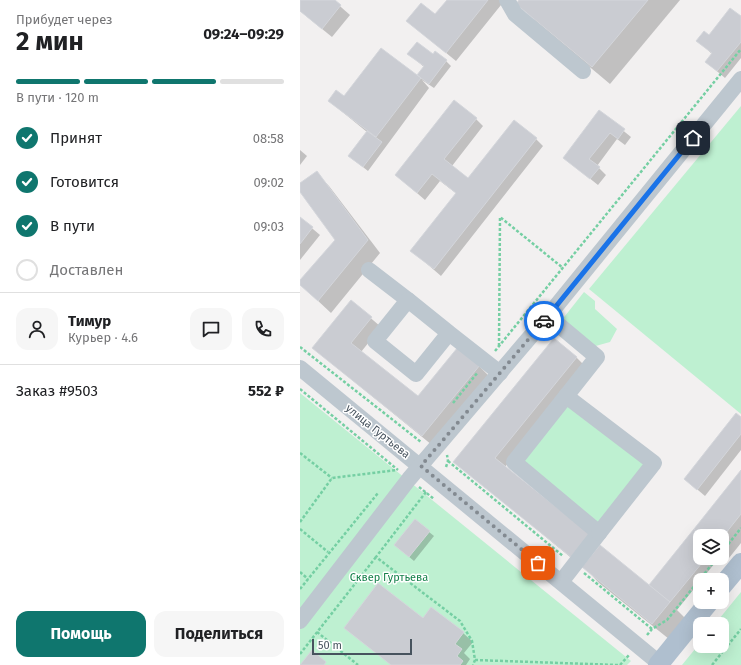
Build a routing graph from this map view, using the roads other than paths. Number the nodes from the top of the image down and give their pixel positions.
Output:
1 (507, 0) edge
2 (583, 70) dead end
3 (741, 79) edge
4 (369, 270) dead end
5 (408, 300) junction
6 (548, 316) junction
7 (449, 333) junction
8 (300, 368) edge
9 (500, 374) junction
10 (566, 396) junction
11 (421, 466) junction
12 (599, 533) junction
13 (741, 563) edge
14 (729, 578) edge
15 (561, 582) junction
16 (703, 609) edge
17 (300, 621) edge
18 (658, 664) edge

1 - 2 street
3 - 6 street
4 - 5 street
5 - 7 street
5 - 7 street
6 - 9 street
6 - 10 street
7 - 9 street
8 - 11 street, улица Гуртьева
9 - 11 street
10 - 12 street
10 - 12 street
11 - 15 street, улица Гуртьева
11 - 17 street
12 - 15 street
13 - 14 main road
15 - 18 street, улица Гуртьева
16 - 18 main road

